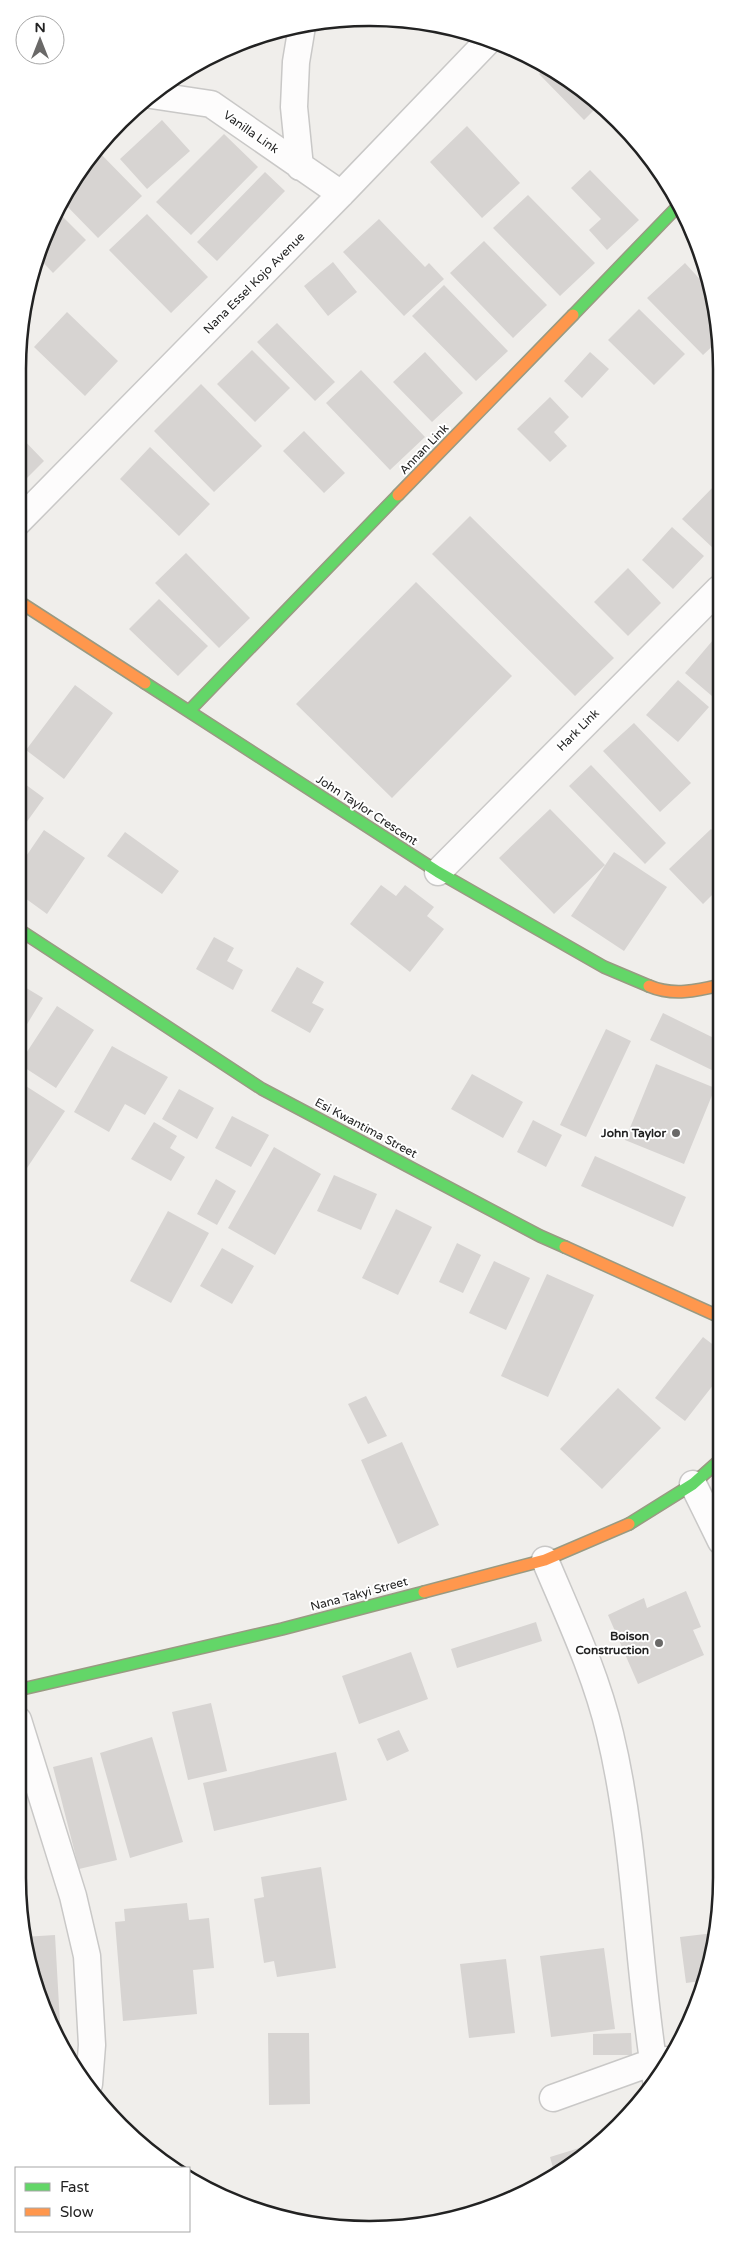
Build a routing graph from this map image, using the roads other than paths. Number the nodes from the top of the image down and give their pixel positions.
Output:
1 (301, 34) edge
2 (484, 45) edge
3 (162, 97) edge
4 (300, 167) junction
5 (341, 194) junction
6 (673, 211) edge
7 (26, 514) edge
8 (713, 595) edge
9 (26, 606) edge
10 (188, 711) junction
11 (438, 872) junction
12 (26, 934) edge
13 (713, 987) edge
14 (713, 1314) edge
15 (713, 1466) edge
16 (693, 1484) junction
17 (713, 1524) edge
18 (545, 1560) junction
19 (26, 1688) edge
20 (26, 1746) edge
21 (658, 2063) edge
22 (655, 2068) edge
23 (90, 2076) edge
24 (553, 2098) dead end

1 - 4 street
2 - 5 street, Nana Essel Kojo Avenue
3 - 4 street, Vanilla Link
4 - 5 street, Vanilla Link
5 - 7 street, Nana Essel Kojo Avenue
6 - 10 street, Annan Link
8 - 11 street, Hark Link
9 - 10 street, John Taylor Crescent
10 - 11 street, John Taylor Crescent
11 - 13 street, John Taylor Crescent
12 - 14 street, Esi Kwantima Street
15 - 16 street, Nana Takyi Street
16 - 17 street
16 - 18 street, Nana Takyi Street
18 - 19 street, Nana Takyi Street
18 - 21 street
20 - 23 street
22 - 24 street

